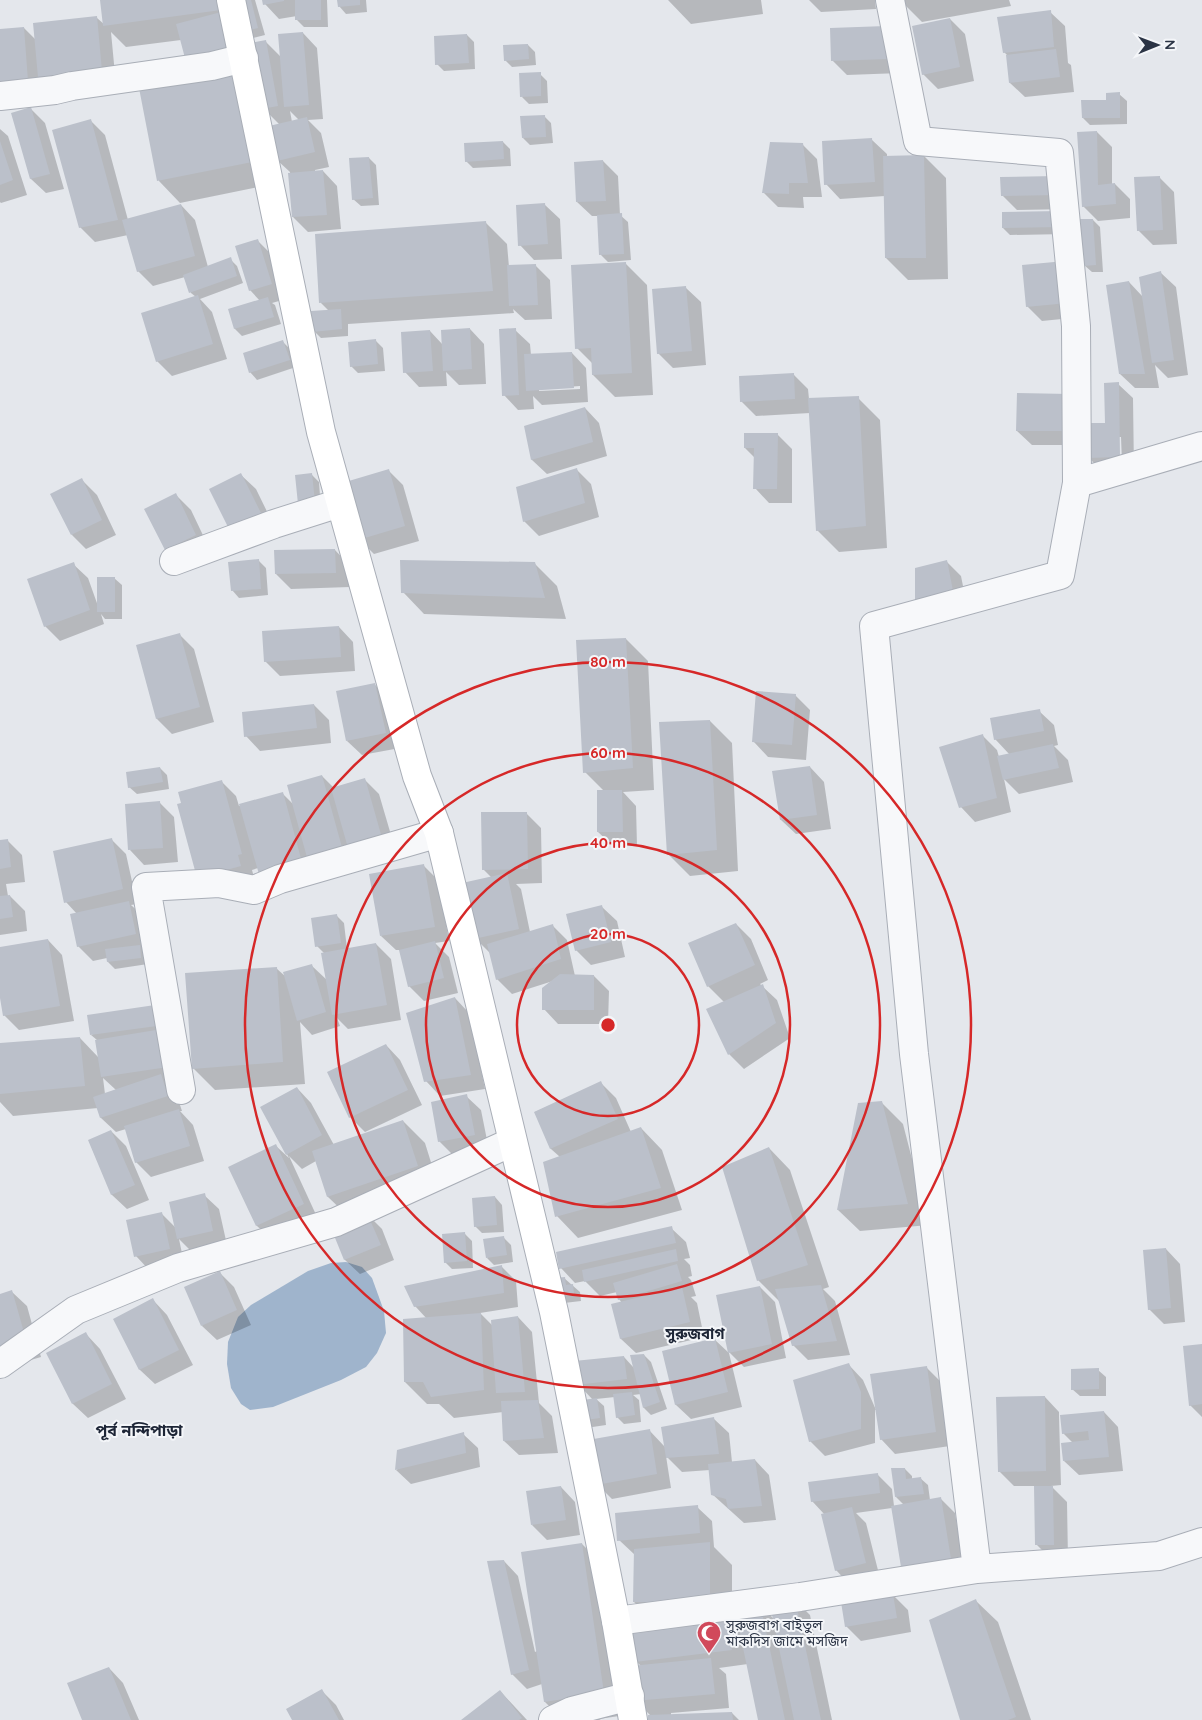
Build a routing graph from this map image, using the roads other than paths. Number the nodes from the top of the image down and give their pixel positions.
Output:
1 (231, 0) edge
2 (890, 0) edge
3 (244, 58) junction
4 (0, 96) edge
5 (1202, 446) edge
6 (1077, 483) junction
7 (340, 503) junction
8 (174, 561) dead end
9 (439, 834) junction
10 (181, 1090) dead end
11 (512, 1142) junction
12 (0, 1364) edge
13 (1202, 1542) edge
14 (977, 1570) junction
15 (616, 1621) junction
16 (631, 1708) edge
17 (553, 1720) edge

1 - 3 street
2 - 6 street
3 - 4 street
3 - 7 street
5 - 6 street
6 - 14 street
7 - 8 street
7 - 9 street
9 - 10 street
9 - 11 street
11 - 12 street
11 - 15 street
13 - 14 street
14 - 15 street
15 - 16 street
16 - 17 street

